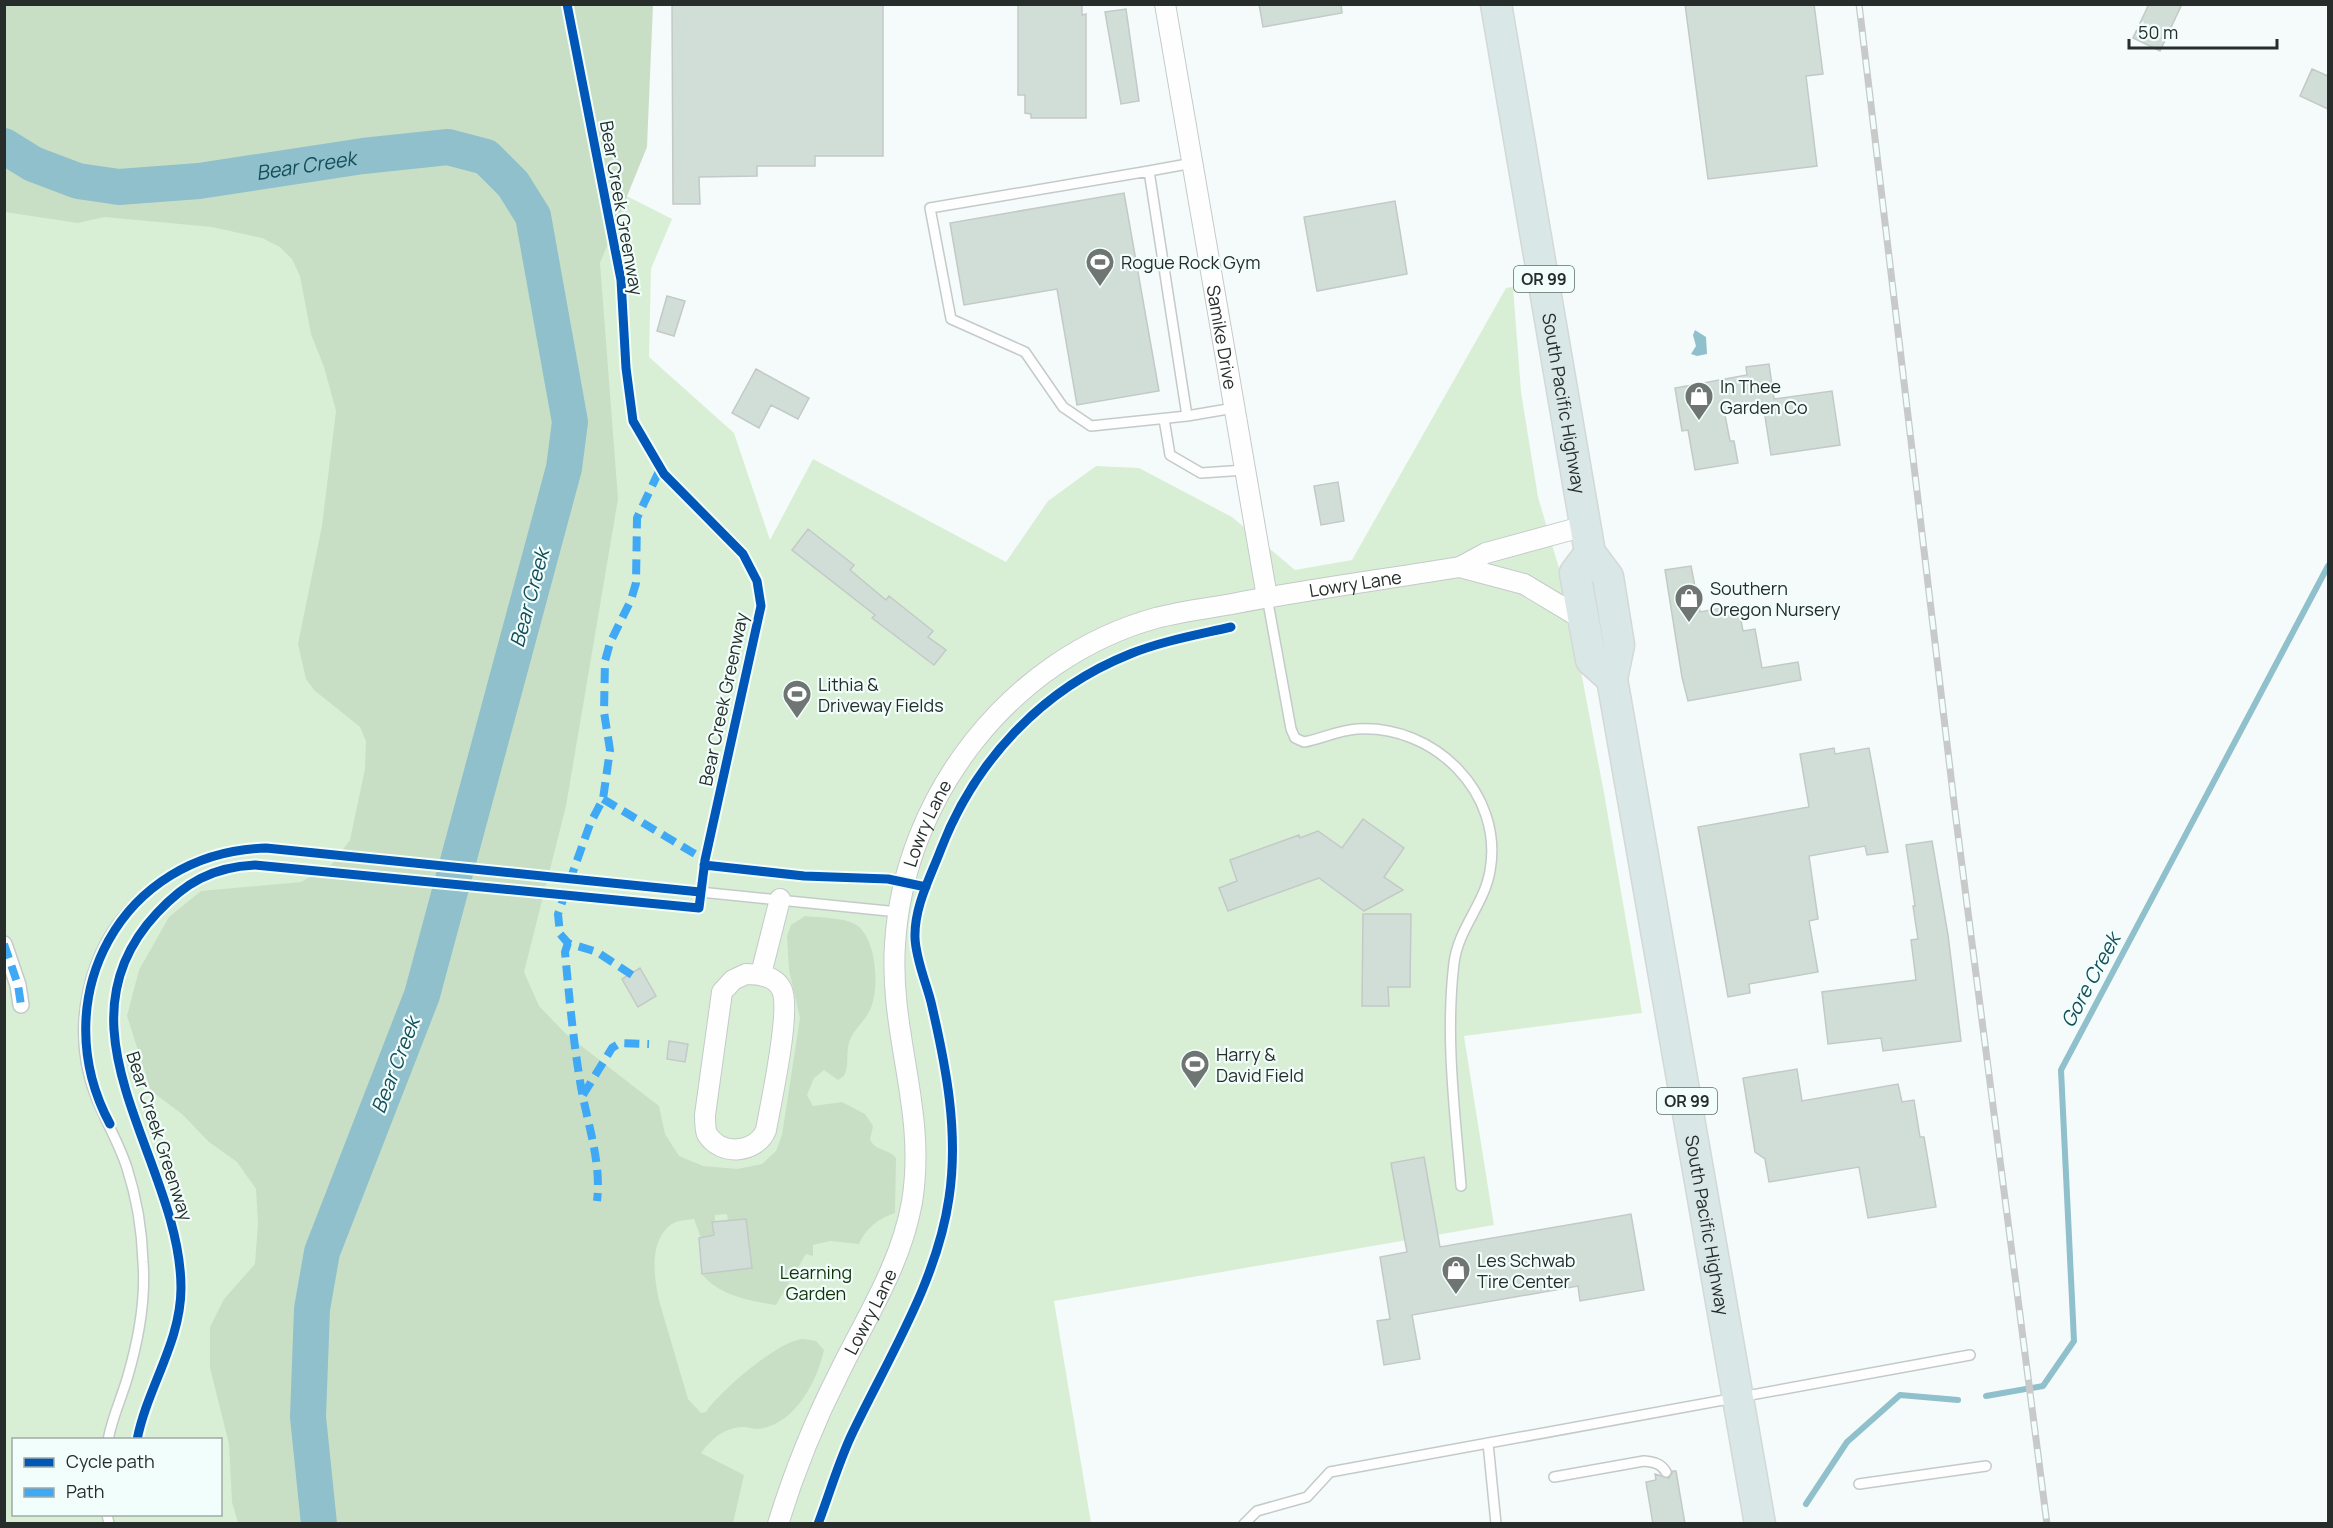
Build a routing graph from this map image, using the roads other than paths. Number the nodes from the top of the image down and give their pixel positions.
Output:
1 (1165, 4) edge
2 (1496, 4) edge
3 (1193, 163) junction
4 (1149, 171) junction
5 (1234, 408) junction
6 (1187, 416) junction
7 (1164, 419) junction
8 (1245, 470) junction
9 (1588, 539) junction
10 (1460, 567) junction
11 (1267, 597) junction
12 (1584, 620) junction
13 (1612, 679) junction
14 (780, 899) junction
15 (897, 912) junction
16 (4, 945) edge
17 (761, 974) junction
18 (21, 1005) dead end
19 (1461, 1186) dead end
20 (1970, 1355) dead end
21 (1738, 1397) junction
22 (109, 1438) edge
23 (1488, 1443) junction
24 (1986, 1466) dead end
25 (1666, 1472) dead end
26 (1554, 1477) dead end
27 (1859, 1484) dead end
28 (777, 1524) edge
29 (1244, 1524) edge
30 (1496, 1524) edge
31 (1760, 1524) edge

1 - 3 street, Samike Drive
2 - 9 main road, South Pacific Highway / OR 99
3 - 4 lane
3 - 5 street, Samike Drive
4 - 6 lane
4 - 7 lane
5 - 6 lane
5 - 8 street, Samike Drive
6 - 7 lane
7 - 8 lane
8 - 11 street, Samike Drive
9 - 10 street, Lowry Lane
9 - 12 main road
9 - 13 main road, South Pacific Highway / OR 99
10 - 11 street, Lowry Lane
10 - 12 street, Lowry Lane
11 - 15 street, Lowry Lane
11 - 19 lane
12 - 13 main road
13 - 21 main road, South Pacific Highway / OR 99
14 - 15 lane
14 - 17 street
14 - 22 lane
15 - 28 street, Lowry Lane
16 - 18 street
17 - 17 street
20 - 21 lane
21 - 23 lane
21 - 31 main road, South Pacific Highway / OR 99
23 - 29 lane
23 - 30 lane
24 - 27 lane
25 - 26 lane

